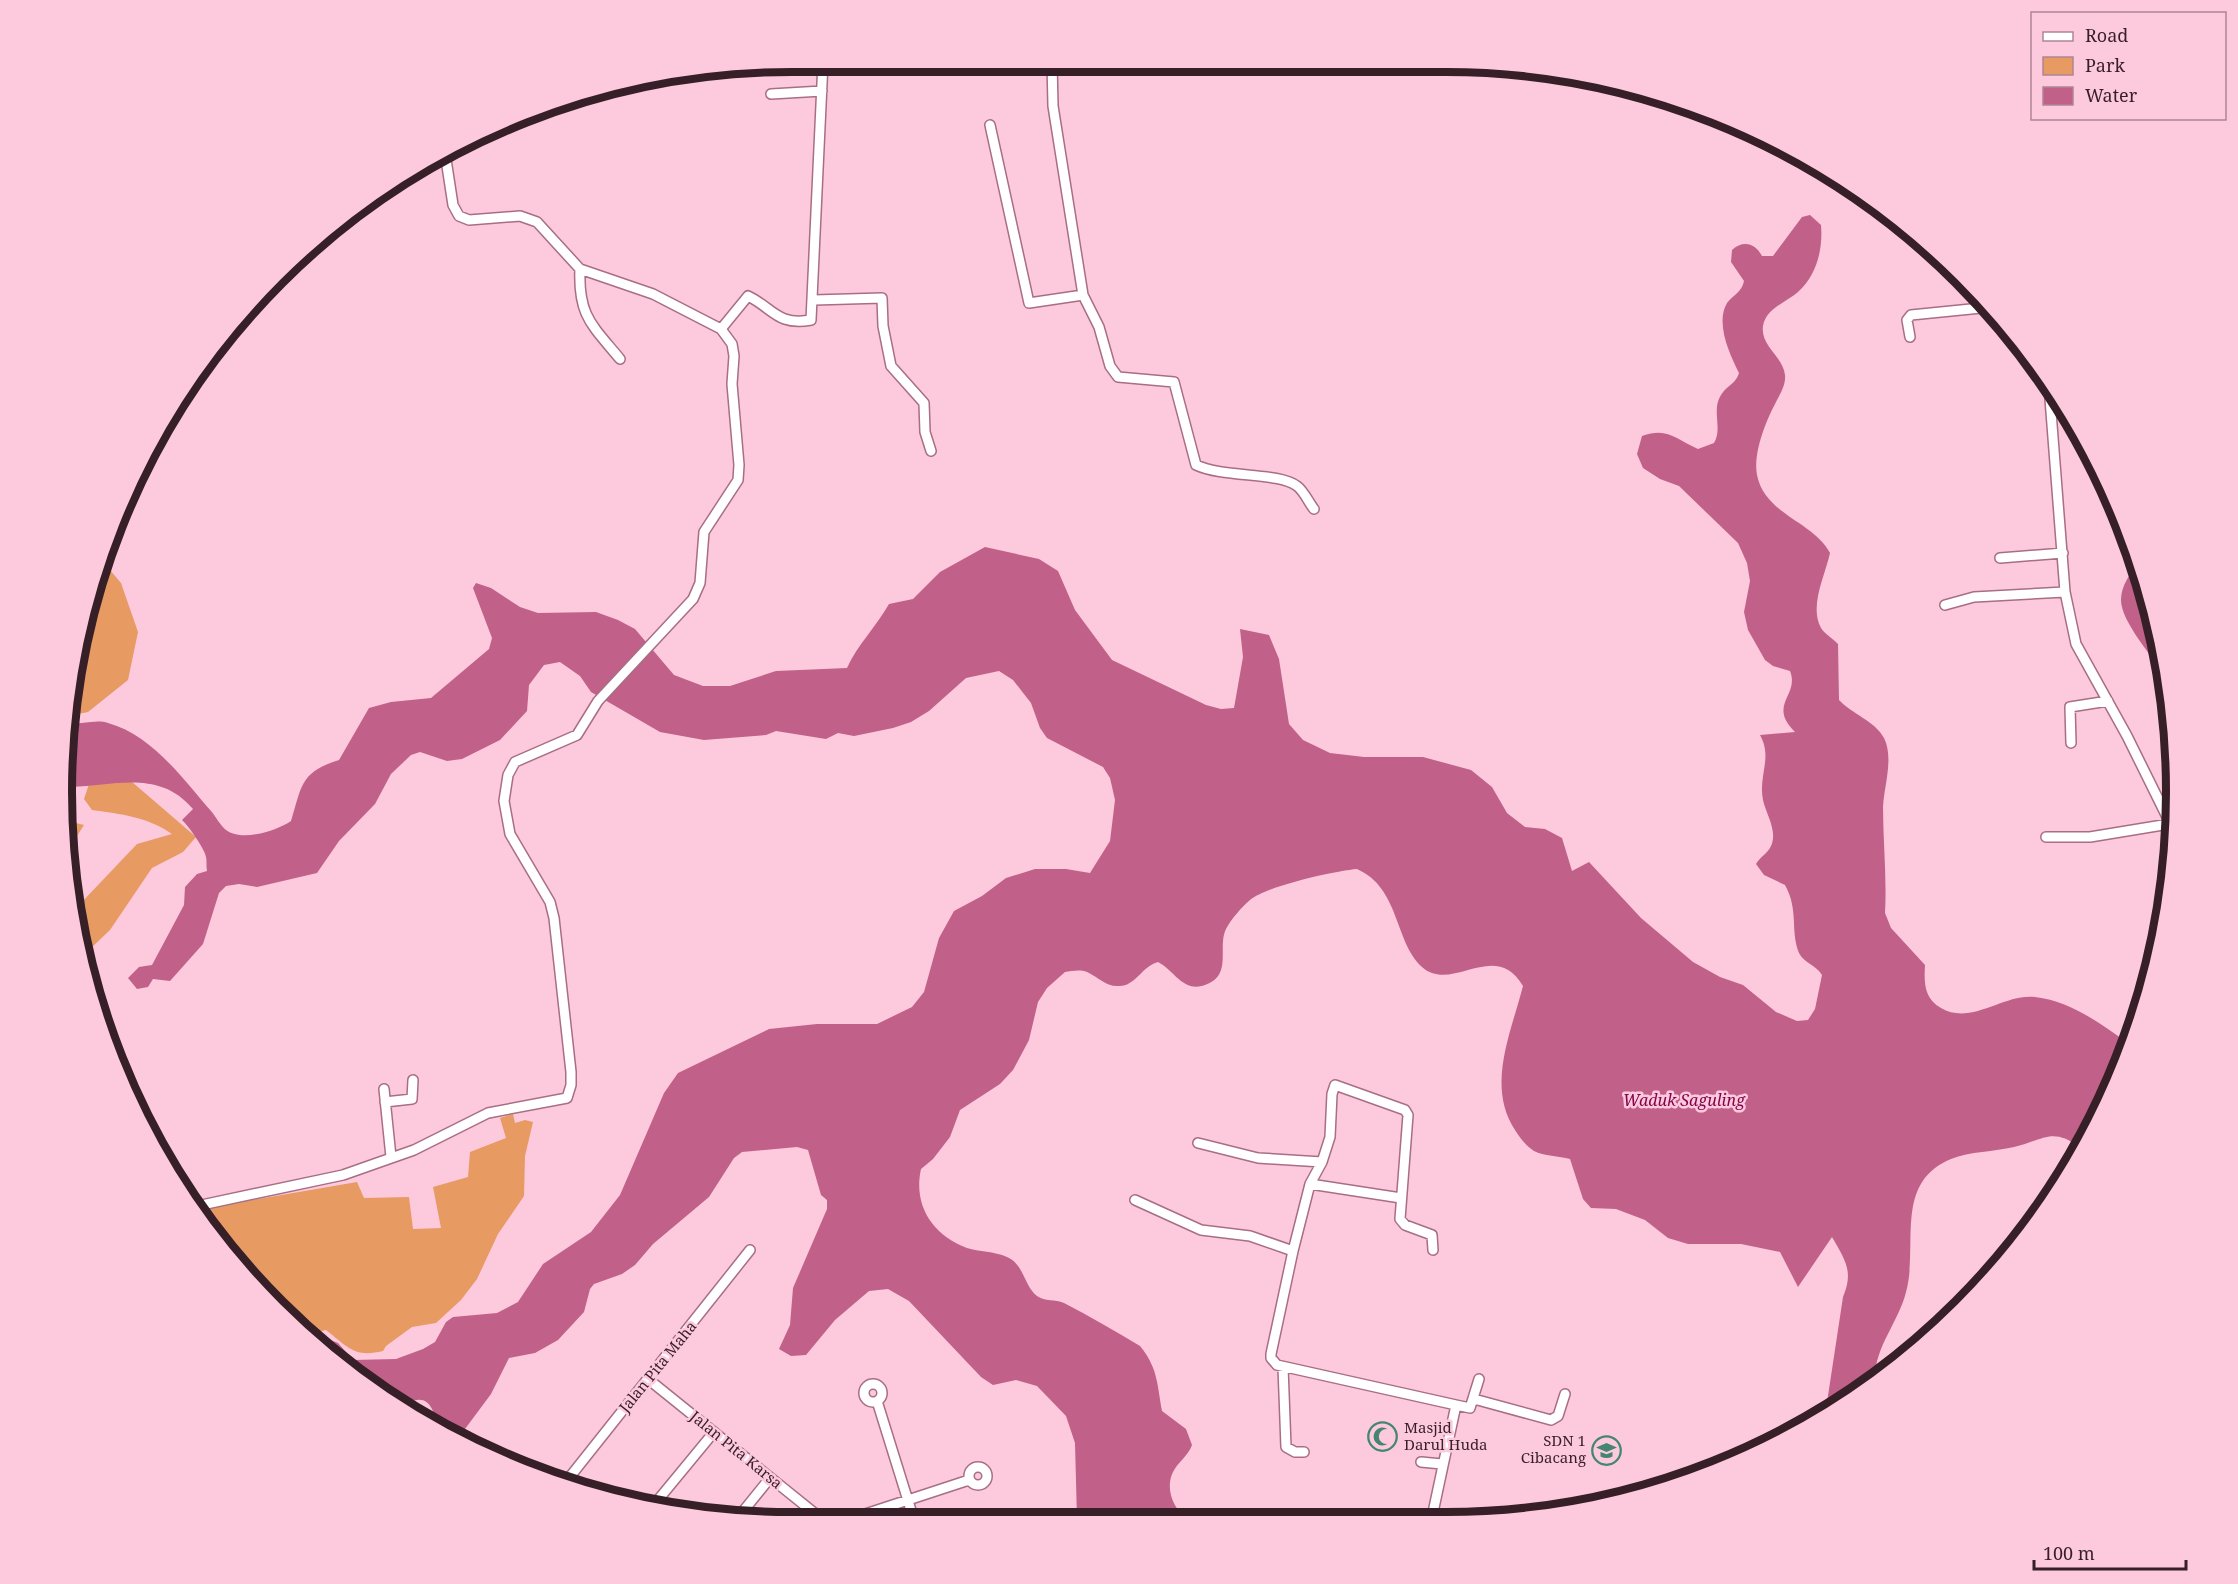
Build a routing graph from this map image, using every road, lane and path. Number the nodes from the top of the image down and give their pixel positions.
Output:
1 (823, 72) edge
2 (1052, 72) edge
3 (822, 91) junction
4 (771, 94) dead end
5 (990, 125) dead end
6 (446, 161) edge
7 (580, 269) junction
8 (1083, 295) junction
9 (814, 300) junction
10 (1979, 308) edge
11 (721, 329) junction
12 (1910, 338) dead end
13 (620, 359) dead end
14 (2050, 400) edge
15 (931, 451) dead end
16 (1314, 509) dead end
17 (2064, 553) junction
18 (2000, 558) dead end
19 (2065, 592) junction
20 (1946, 605) dead end
21 (2108, 701) junction
22 (2071, 743) dead end
23 (2165, 816) edge
24 (2165, 825) edge
25 (2046, 837) dead end
26 (413, 1080) dead end
27 (384, 1089) dead end
28 (385, 1102) junction
29 (1198, 1143) dead end
30 (391, 1157) junction
31 (1322, 1162) junction
32 (1310, 1184) junction
33 (1401, 1198) junction
34 (1135, 1200) dead end
35 (202, 1205) edge
36 (750, 1250) dead end
37 (1433, 1250) dead end
38 (1293, 1251) junction
39 (1283, 1367) junction
40 (648, 1378) junction
41 (1479, 1379) dead end
42 (1565, 1394) dead end
43 (1474, 1399) junction
44 (877, 1401) dead end
45 (1456, 1405) junction
46 (714, 1432) junction
47 (1304, 1452) dead end
48 (1421, 1462) dead end
49 (1442, 1464) junction
50 (570, 1477) edge
51 (770, 1478) junction
52 (969, 1480) dead end
53 (659, 1499) edge
54 (909, 1502) junction
55 (744, 1510) edge
56 (812, 1512) edge
57 (875, 1512) edge
58 (912, 1512) edge
59 (1433, 1512) edge

1 - 3 street
2 - 8 street
3 - 4 street
3 - 9 street
5 - 8 street
6 - 7 street
7 - 11 street
7 - 13 street
8 - 16 street
9 - 11 street
9 - 15 street
10 - 12 street
11 - 30 street
14 - 17 street
17 - 18 street
17 - 19 street
19 - 20 street
19 - 21 street
21 - 22 street
21 - 23 street
24 - 25 street
26 - 28 street
27 - 28 street
28 - 30 street
29 - 31 street
30 - 35 street
31 - 32 street
31 - 33 street
32 - 33 street
32 - 38 street
33 - 37 street
34 - 38 street
36 - 40 street, Jalan Pita Maha
38 - 39 street
39 - 45 street
39 - 47 street
40 - 46 street, Jalan Pita Karsa
40 - 50 street, Jalan Pita Maha
41 - 43 street
42 - 43 street
43 - 45 street
44 - 54 street
45 - 49 street
46 - 51 street, Jalan Pita Karsa
46 - 53 street
48 - 49 street
49 - 59 street
51 - 55 street
51 - 56 street, Jalan Pita Karsa
52 - 54 street
54 - 57 street
54 - 58 street

